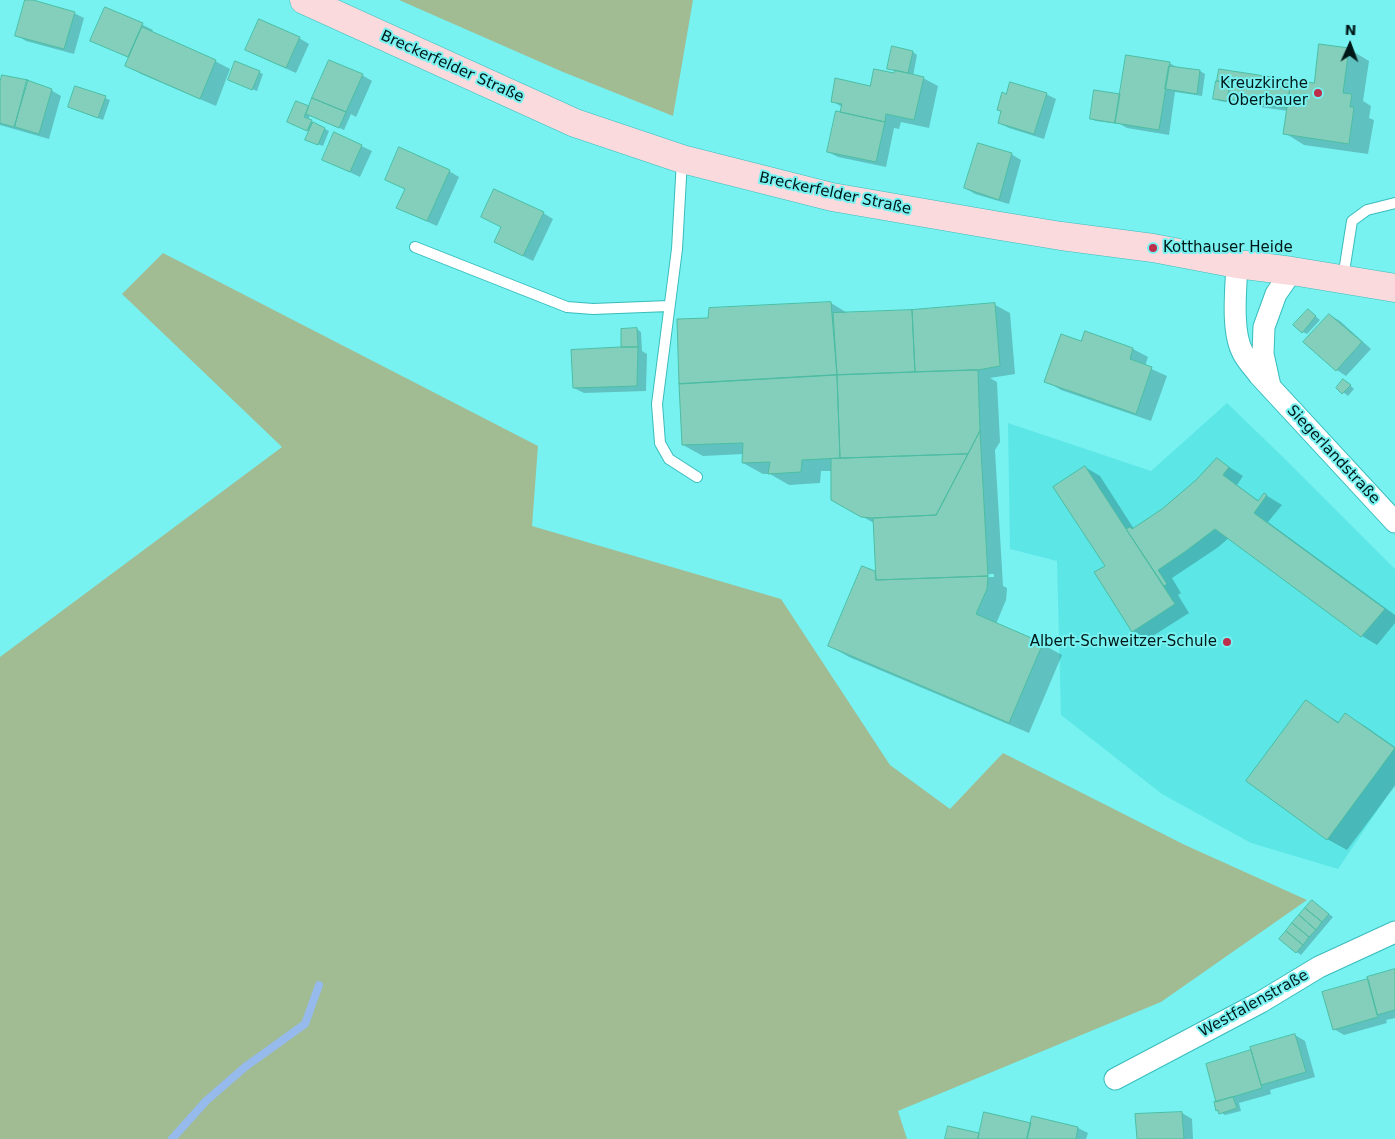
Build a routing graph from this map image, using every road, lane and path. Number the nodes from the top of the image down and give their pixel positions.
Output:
1 (304, 0) edge
2 (682, 159) junction
3 (1395, 203) edge
4 (415, 247) dead end
5 (1237, 264) junction
6 (1292, 271) junction
7 (1343, 279) junction
8 (1395, 288) edge
9 (670, 306) junction
10 (1271, 388) junction
11 (697, 477) dead end
12 (1395, 522) edge
13 (1395, 932) edge
14 (1115, 1078) dead end

1 - 2 main road, Breckerfelder Straße
2 - 5 main road, Breckerfelder Straße
2 - 9 lane
3 - 7 lane
4 - 9 lane
5 - 6 main road, Breckerfelder Straße
5 - 10 street, Siegerlandstraße
6 - 7 main road, Breckerfelder Straße
6 - 10 street, Siegerlandstraße
7 - 8 main road, Breckerfelder Straße
9 - 11 lane
10 - 12 street, Siegerlandstraße
13 - 14 street, Westfalenstraße

